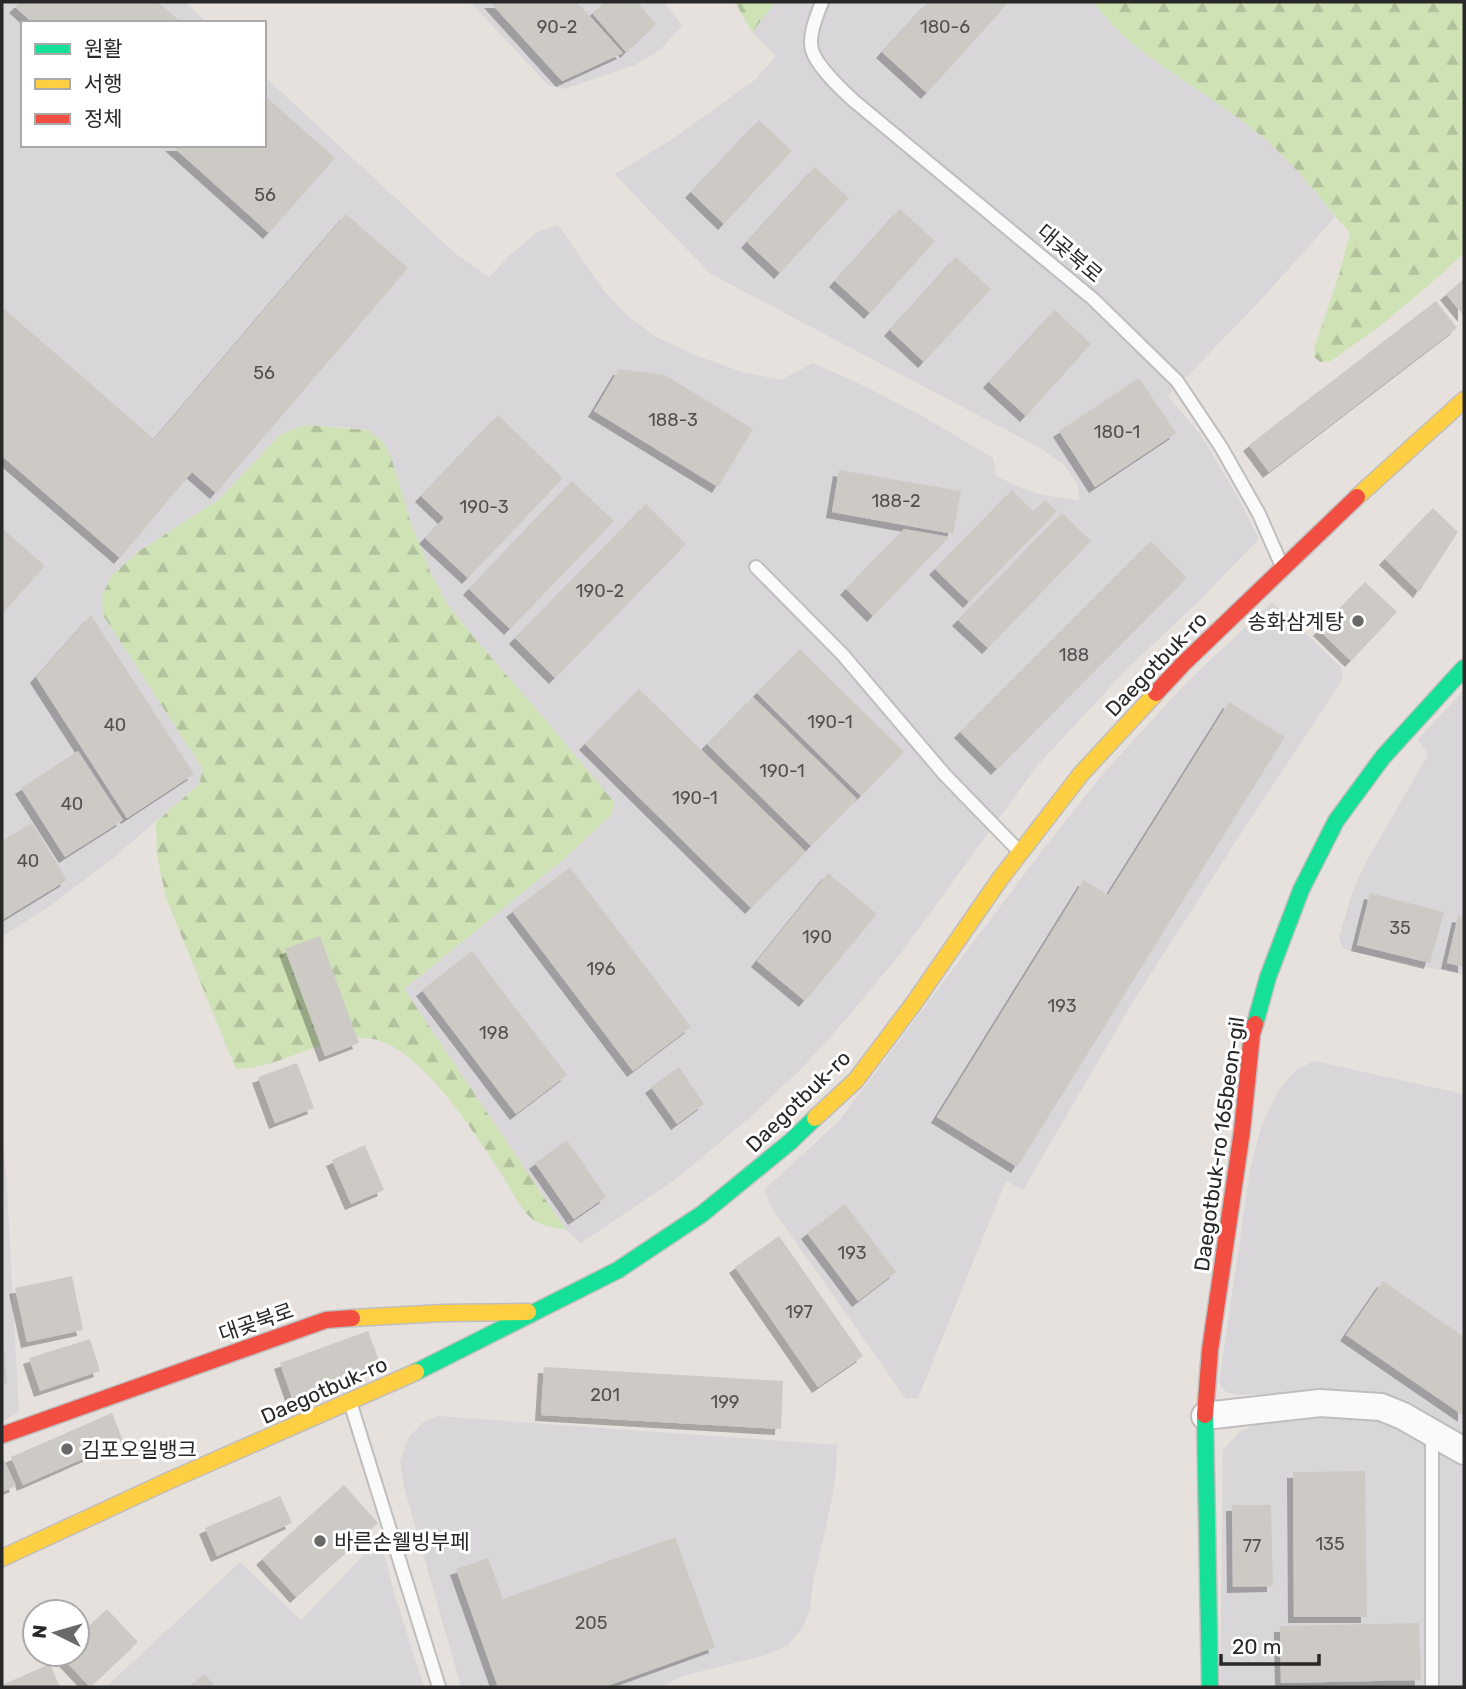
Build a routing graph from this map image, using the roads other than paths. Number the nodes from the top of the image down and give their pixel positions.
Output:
1 (822, 2) edge
2 (1464, 400) edge
3 (756, 567) dead end
4 (1282, 567) junction
5 (1464, 668) edge
6 (1021, 852) junction
7 (536, 1312) junction
8 (350, 1402) junction
9 (1205, 1416) junction
10 (1432, 1433) junction
11 (2, 1435) edge
12 (1464, 1451) edge
13 (2, 1558) edge
14 (439, 1687) edge
15 (1210, 1687) edge
16 (1432, 1687) edge

1 - 4 lane, 대곶북로
2 - 4 street, Daegotbuk-ro
3 - 6 lane
4 - 6 street, Daegotbuk-ro
5 - 9 street, Daegotbuk-ro 165beon-gil
6 - 7 street, Daegotbuk-ro
7 - 8 street, Daegotbuk-ro
7 - 11 street, 대곶북로
8 - 13 street, Daegotbuk-ro
8 - 14 lane
9 - 10 street
9 - 15 street, Daegotbuk-ro 165beon-gil
10 - 12 street
10 - 16 lane

